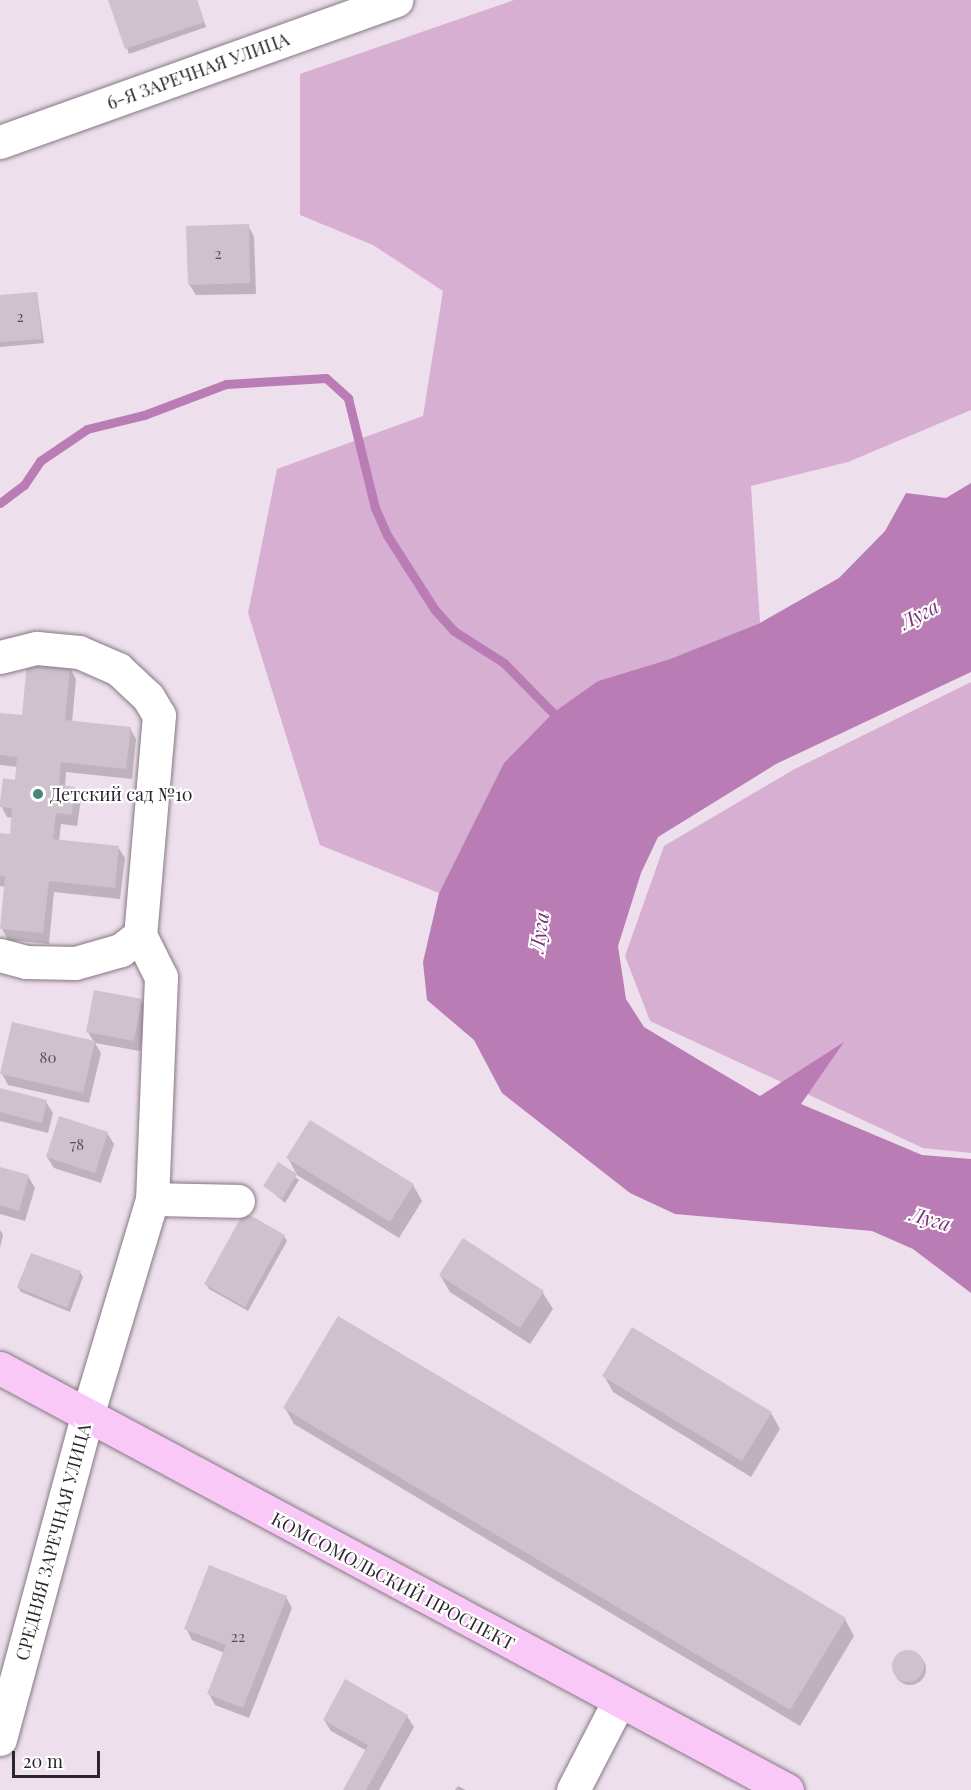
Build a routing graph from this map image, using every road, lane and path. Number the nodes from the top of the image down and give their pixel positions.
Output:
1 (396, 0) edge
2 (0, 142) edge
3 (0, 657) edge
4 (140, 935) junction
5 (0, 955) edge
6 (152, 1199) junction
7 (238, 1201) dead end
8 (0, 1368) edge
9 (87, 1416) junction
10 (618, 1703) junction
11 (0, 1739) edge
12 (573, 1790) edge
13 (787, 1790) edge

1 - 2 street, 6-Я ЗАРЕЧНАЯ УЛИЦА
3 - 4 street
4 - 5 street
4 - 6 street, СРЕДНЯЯ ЗАРЕЧНАЯ УЛИЦА
6 - 7 street
6 - 9 street, СРЕДНЯЯ ЗАРЕЧНАЯ УЛИЦА
8 - 9 main road, КОМСОМОЛЬСКИЙ ПРОСПЕКТ
9 - 10 main road, КОМСОМОЛЬСКИЙ ПРОСПЕКТ
9 - 11 street, СРЕДНЯЯ ЗАРЕЧНАЯ УЛИЦА
10 - 12 street
10 - 13 main road, КОМСОМОЛЬСКИЙ ПРОСПЕКТ

